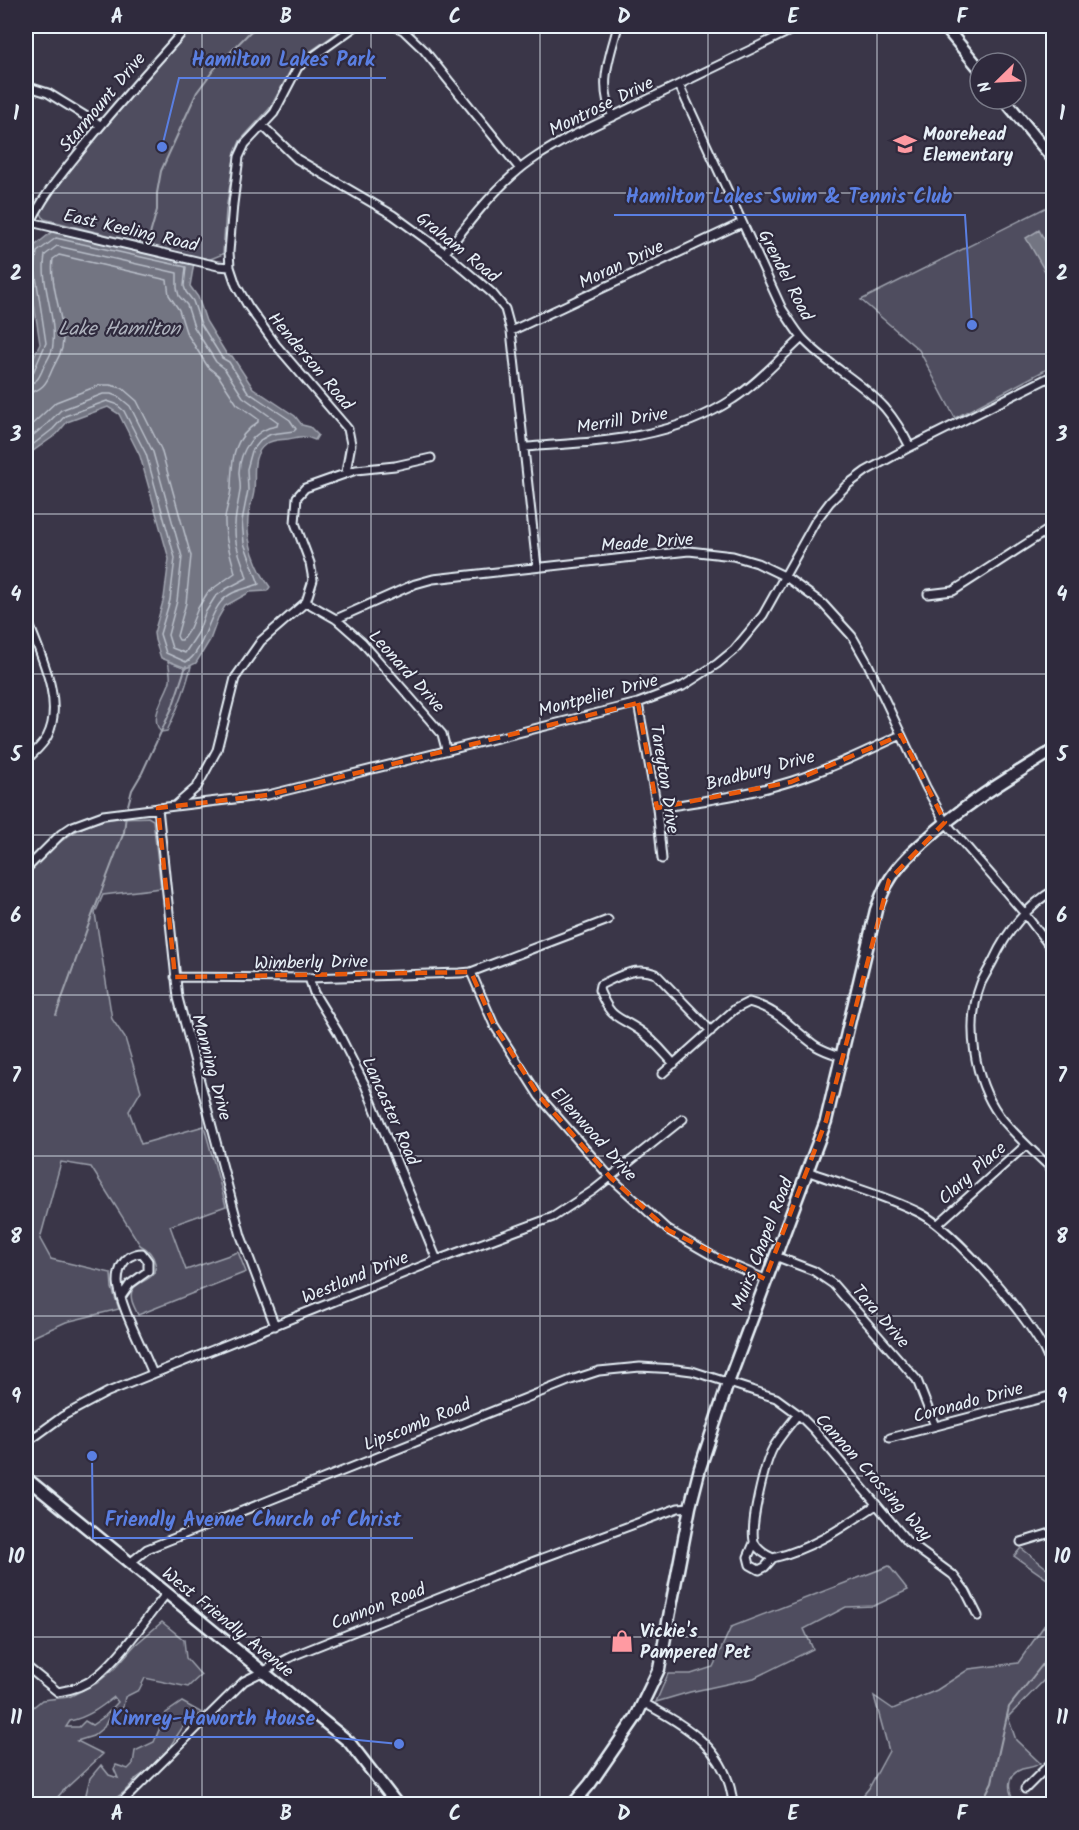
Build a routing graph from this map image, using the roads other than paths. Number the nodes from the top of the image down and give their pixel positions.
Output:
1 (188, 26) edge
2 (356, 26) edge
3 (394, 26) edge
4 (618, 26) edge
5 (801, 26) edge
6 (944, 26) edge
7 (968, 55) edge
8 (679, 85) junction
9 (26, 86) edge
10 (1014, 111) edge
11 (613, 117) junction
12 (100, 125) junction
13 (263, 126) junction
14 (1053, 160) edge
15 (520, 169) junction
16 (28, 221) edge
17 (742, 223) junction
18 (26, 233) edge
19 (445, 253) junction
20 (230, 267) junction
21 (512, 331) junction
22 (802, 338) junction
23 (1053, 375) edge
24 (525, 447) junction
25 (910, 447) junction
26 (430, 458) dead end
27 (346, 472) junction
28 (1053, 526) edge
29 (537, 567) junction
30 (786, 577) junction
31 (928, 594) dead end
32 (306, 602) junction
33 (26, 616) edge
34 (336, 619) junction
35 (638, 704) junction
36 (901, 735) junction
37 (446, 750) junction
38 (1053, 750) edge
39 (26, 761) edge
40 (175, 806) junction
41 (158, 808) junction
42 (657, 808) junction
43 (945, 822) junction
44 (662, 859) dead end
45 (26, 868) edge
46 (1053, 890) edge
47 (1025, 914) junction
48 (608, 920) dead end
49 (1053, 952) edge
50 (471, 972) junction
51 (175, 977) junction
52 (309, 978) junction
53 (711, 1030) junction
54 (843, 1057) junction
55 (674, 1064) junction
56 (662, 1074) dead end
57 (683, 1119) dead end
58 (1026, 1145) junction
59 (807, 1171) junction
60 (1053, 1171) edge
61 (610, 1177) junction
62 (938, 1224) junction
63 (775, 1256) junction
64 (437, 1260) junction
65 (765, 1279) junction
66 (121, 1297) junction
67 (275, 1326) junction
68 (153, 1374) junction
69 (1053, 1378) edge
70 (728, 1383) junction
71 (1053, 1395) edge
72 (798, 1414) junction
73 (935, 1426) junction
74 (890, 1438) dead end
75 (26, 1443) edge
76 (26, 1479) edge
77 (876, 1505) junction
78 (690, 1507) junction
79 (1053, 1532) edge
80 (1021, 1542) dead end
81 (754, 1543) junction
82 (773, 1558) junction
83 (130, 1563) junction
84 (167, 1593) junction
85 (978, 1616) dead end
86 (26, 1666) edge
87 (263, 1672) junction
88 (644, 1703) junction
89 (1053, 1760) edge
90 (1025, 1789) dead end
91 (120, 1804) edge
92 (397, 1804) edge
93 (573, 1804) edge
94 (733, 1804) edge

1 - 12 street, Starmount Drive
2 - 13 street, Henderson Road
3 - 15 street
4 - 11 street
5 - 8 street, Montrose Drive
6 - 7 main road
8 - 11 street, Montrose Drive
8 - 17 street, Grendel Road
9 - 12 street
10 - 14 main road
11 - 15 street, Montrose Drive
12 - 16 street, Starmount Drive
13 - 19 street, Graham Road
13 - 20 street, Henderson Road
15 - 19 street, Montrose Drive
16 - 18 street, Starmount Drive
16 - 20 street, East Keeling Road
17 - 21 street, Moran Drive
17 - 22 street, Grendel Road
19 - 21 street, Graham Road
20 - 27 street, Henderson Road
21 - 24 street, Graham Road
22 - 24 street, Merrill Drive
22 - 25 street, Grendel Road
23 - 25 street, Montpelier Drive
24 - 29 street, Graham Road
25 - 30 street, Montpelier Drive
26 - 27 street
27 - 32 street
28 - 31 street
29 - 30 street, Meade Drive
29 - 34 street, Meade Drive
30 - 35 street, Montpelier Drive
30 - 36 street, Meade Drive
32 - 34 street
32 - 40 street
33 - 39 street
34 - 37 street, Leonard Drive
35 - 37 street, Montpelier Drive
35 - 42 street, Tareyton Drive
36 - 42 street, Bradbury Drive
36 - 43 street, Meade Drive
37 - 40 street, Montpelier Drive
38 - 43 main road, Muirs Chapel Road
40 - 41 street
41 - 45 street
41 - 51 street, Manning Drive
42 - 44 street, Tareyton Drive
43 - 47 street, Meade Drive
43 - 54 main road, Muirs Chapel Road
46 - 47 street
47 - 49 street, Meade Drive
47 - 58 street
48 - 50 street
50 - 52 street, Wimberly Drive
50 - 61 street, Ellenwood Drive
51 - 52 street, Wimberly Drive
51 - 67 street, Manning Drive
52 - 64 street, Lancaster Road
53 - 54 street
53 - 55 street
53 - 55 street
54 - 59 main road, Muirs Chapel Road
55 - 56 street
57 - 61 street, Westland Drive
58 - 60 street
58 - 62 street, Clary Place
59 - 62 street
59 - 63 main road, Muirs Chapel Road
61 - 64 street, Westland Drive
61 - 65 street, Ellenwood Drive
62 - 69 street
63 - 65 main road, Muirs Chapel Road
63 - 73 street, Tara Drive
64 - 67 street, Westland Drive
65 - 70 main road, Muirs Chapel Road
66 - 66 street
66 - 68 street
67 - 68 street, Westland Drive
68 - 75 street, Westland Drive
70 - 72 street, Cannon Crossing Way
70 - 78 main road, Muirs Chapel Road
70 - 83 street, Lipscomb Road
71 - 73 street, Coronado Drive
72 - 77 street, Cannon Crossing Way
72 - 81 street
73 - 74 street, Coronado Drive
76 - 83 main road, West Friendly Avenue
77 - 82 street
77 - 85 street, Cannon Crossing Way
78 - 87 street, Cannon Road
78 - 88 main road, Muirs Chapel Road
79 - 80 street
81 - 82 street
81 - 82 street
83 - 84 main road, West Friendly Avenue
84 - 86 street
84 - 87 main road, West Friendly Avenue
87 - 91 street, Cannon Road
87 - 92 main road, West Friendly Avenue
88 - 93 main road, Muirs Chapel Road
88 - 94 street
89 - 90 street

